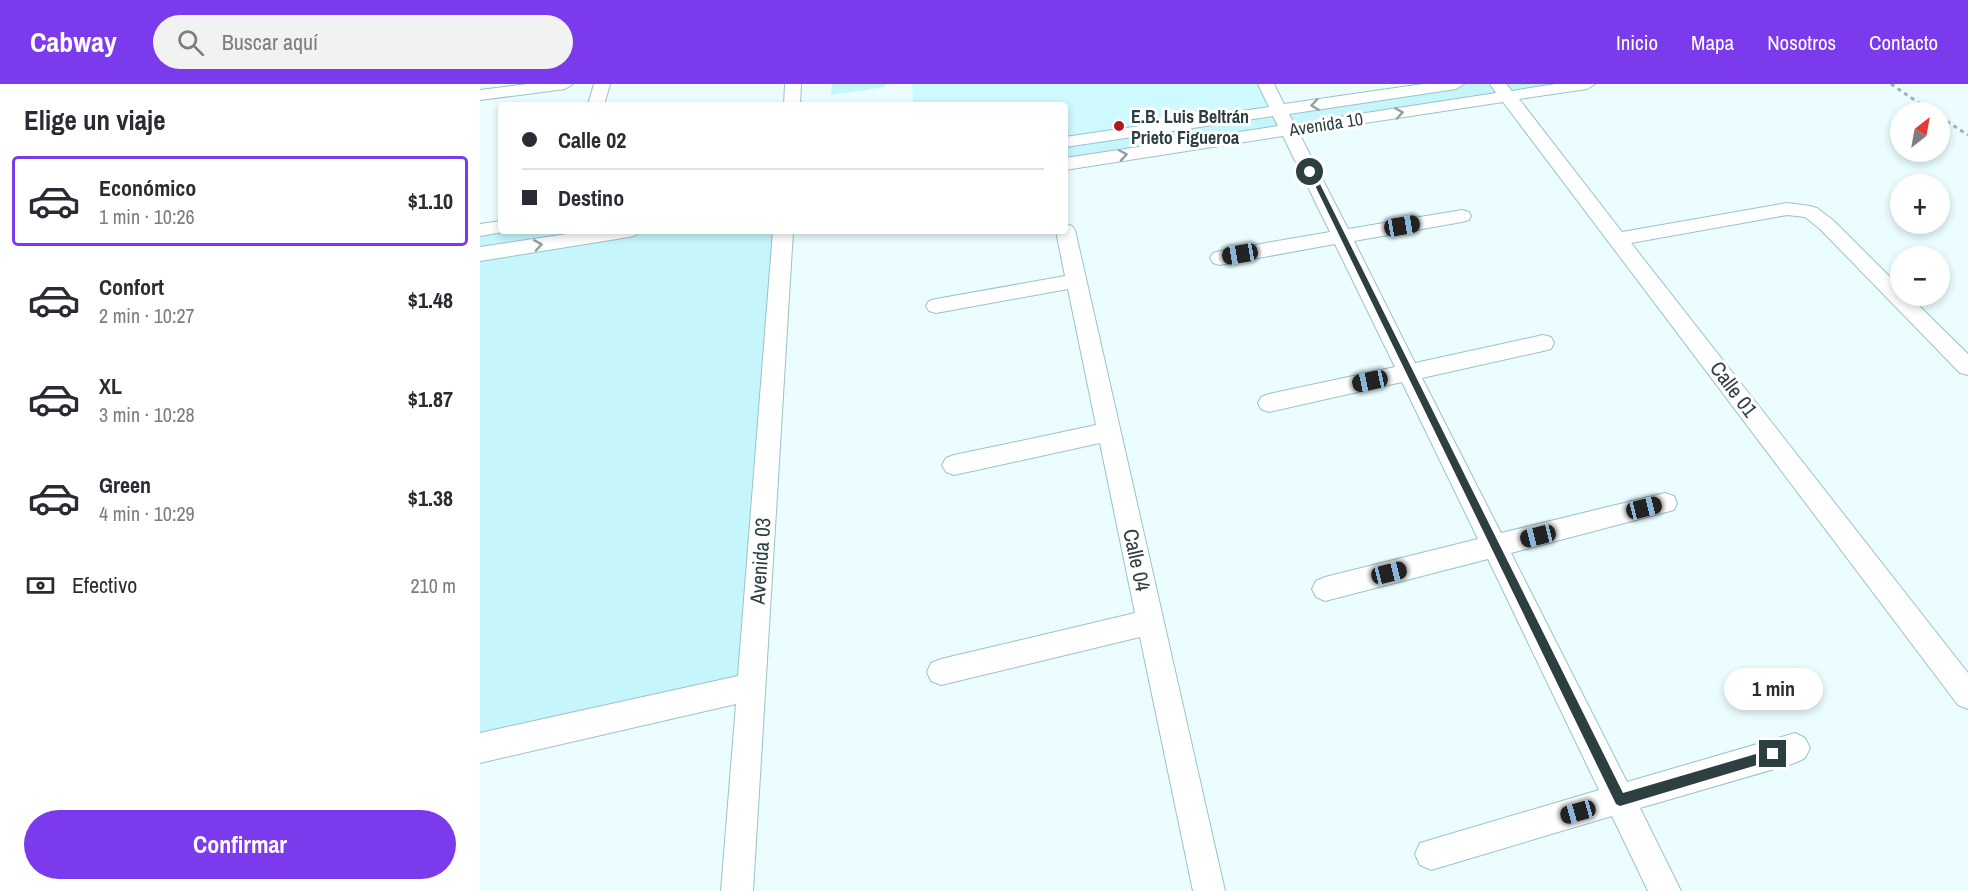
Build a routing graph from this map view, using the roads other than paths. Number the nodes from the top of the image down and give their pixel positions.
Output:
1 (565, 84) edge
2 (602, 84) edge
3 (793, 84) edge
4 (1266, 84) edge
5 (1456, 84) edge
6 (1587, 84) edge
7 (1503, 90) edge
8 (480, 95) edge
9 (597, 102) edge
10 (792, 102) edge
11 (1284, 120) junction
12 (1068, 142) edge
13 (1068, 163) edge
14 (1461, 216) dead end
15 (498, 227) edge
16 (480, 230) edge
17 (610, 234) edge
18 (783, 234) edge
19 (1066, 234) edge
20 (1342, 237) junction
21 (1618, 239) junction
22 (480, 254) edge
23 (1220, 258) dead end
24 (1076, 281) junction
25 (936, 306) dead end
26 (1543, 344) dead end
27 (1968, 367) edge
28 (1410, 372) junction
29 (1269, 403) dead end
30 (1109, 432) junction
31 (954, 465) dead end
32 (1665, 503) dead end
33 (1496, 546) junction
34 (1325, 589) dead end
35 (1151, 622) junction
36 (941, 672) dead end
37 (751, 687) junction
38 (1968, 695) edge
39 (480, 748) edge
40 (1795, 748) dead end
41 (1620, 800) junction
42 (1431, 854) dead end
43 (737, 891) edge
44 (1209, 891) edge
45 (1665, 891) edge

1 - 8 street
2 - 9 street
3 - 10 street
4 - 11 street
5 -> 11 street, Avenida 10
6 - 7 street, Avenida 10
11 -> 7 street, Avenida 10
7 - 21 street, Calle 01
11 - 12 street, Avenida 10
13 -> 11 street, Avenida 10
11 - 20 street
14 - 20 street
15 - 16 street
22 -> 17 street
18 - 37 street, Avenida 03
19 - 24 street, Calle 04
20 - 23 street
20 - 28 street
21 - 27 street
21 - 38 street, Calle 01
24 - 25 street
24 - 30 street, Calle 04
26 - 28 street
28 - 29 street
28 - 33 street
30 - 31 street
30 - 35 street, Calle 04
32 - 33 street
33 - 34 street
33 - 41 street
35 - 36 street
35 - 44 street, Calle 04
37 - 39 street
37 - 43 street, Avenida 03
40 - 41 street
41 - 42 street
41 - 45 street

